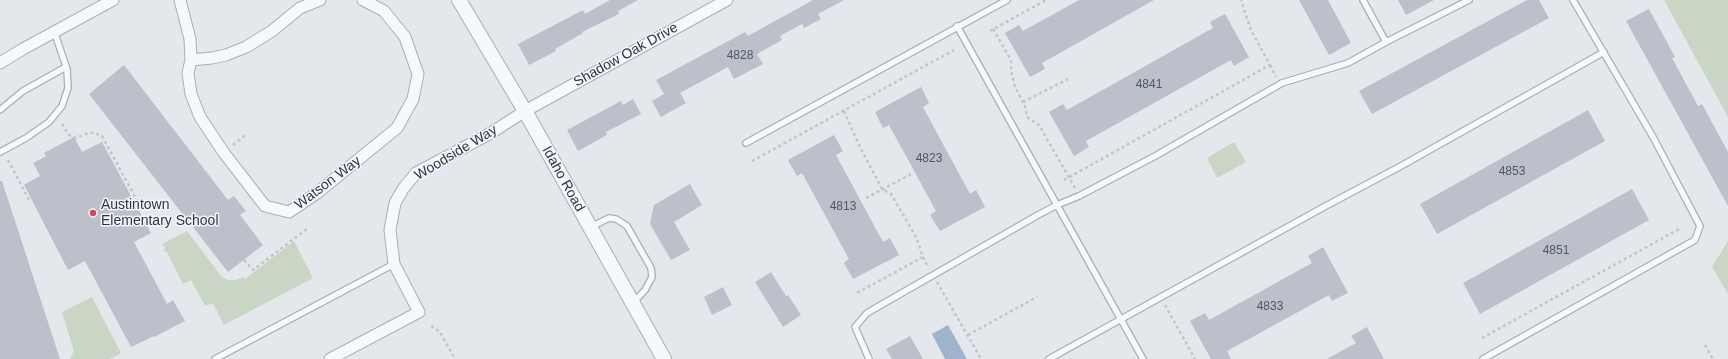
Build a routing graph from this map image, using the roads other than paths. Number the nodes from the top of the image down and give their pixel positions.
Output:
1 (113, 0) edge
2 (180, 0) edge
3 (320, 0) edge
4 (363, 0) edge
5 (459, 0) edge
6 (727, 0) edge
7 (1007, 0) edge
8 (1363, 0) edge
9 (1469, 0) edge
10 (1574, 0) edge
11 (957, 26) junction
12 (54, 31) junction
13 (1386, 42) junction
14 (1604, 52) junction
15 (191, 60) junction
16 (0, 63) edge
17 (66, 67) junction
18 (0, 110) edge
19 (525, 111) junction
20 (746, 143) dead end
21 (0, 152) edge
22 (1057, 205) junction
23 (590, 228) junction
24 (394, 264) junction
25 (632, 303) junction
26 (1121, 319) junction
27 (215, 359) edge
28 (330, 359) edge
29 (664, 359) edge
30 (869, 359) edge
31 (1049, 359) edge
32 (1143, 359) edge
33 (1483, 359) edge

1 - 12 street
2 - 15 street, Watson Way
3 - 15 street
4 - 15 street, Watson Way
5 - 19 street, Idaho Road
6 - 19 street, Shadow Oak Drive
7 - 11 lane
8 - 13 lane
9 - 13 lane
10 - 14 lane
11 - 20 lane
11 - 22 lane
12 - 16 street
12 - 17 lane
13 - 22 lane
14 - 26 lane
14 - 33 lane
17 - 18 lane
17 - 21 lane
19 - 23 street, Idaho Road
19 - 24 street, Woodside Way
22 - 26 lane
22 - 30 lane
23 - 25 street, Idaho Road
23 - 25 lane
24 - 27 lane
24 - 28 street, Woodside Way
25 - 29 street, Idaho Road
26 - 31 lane
26 - 32 lane

